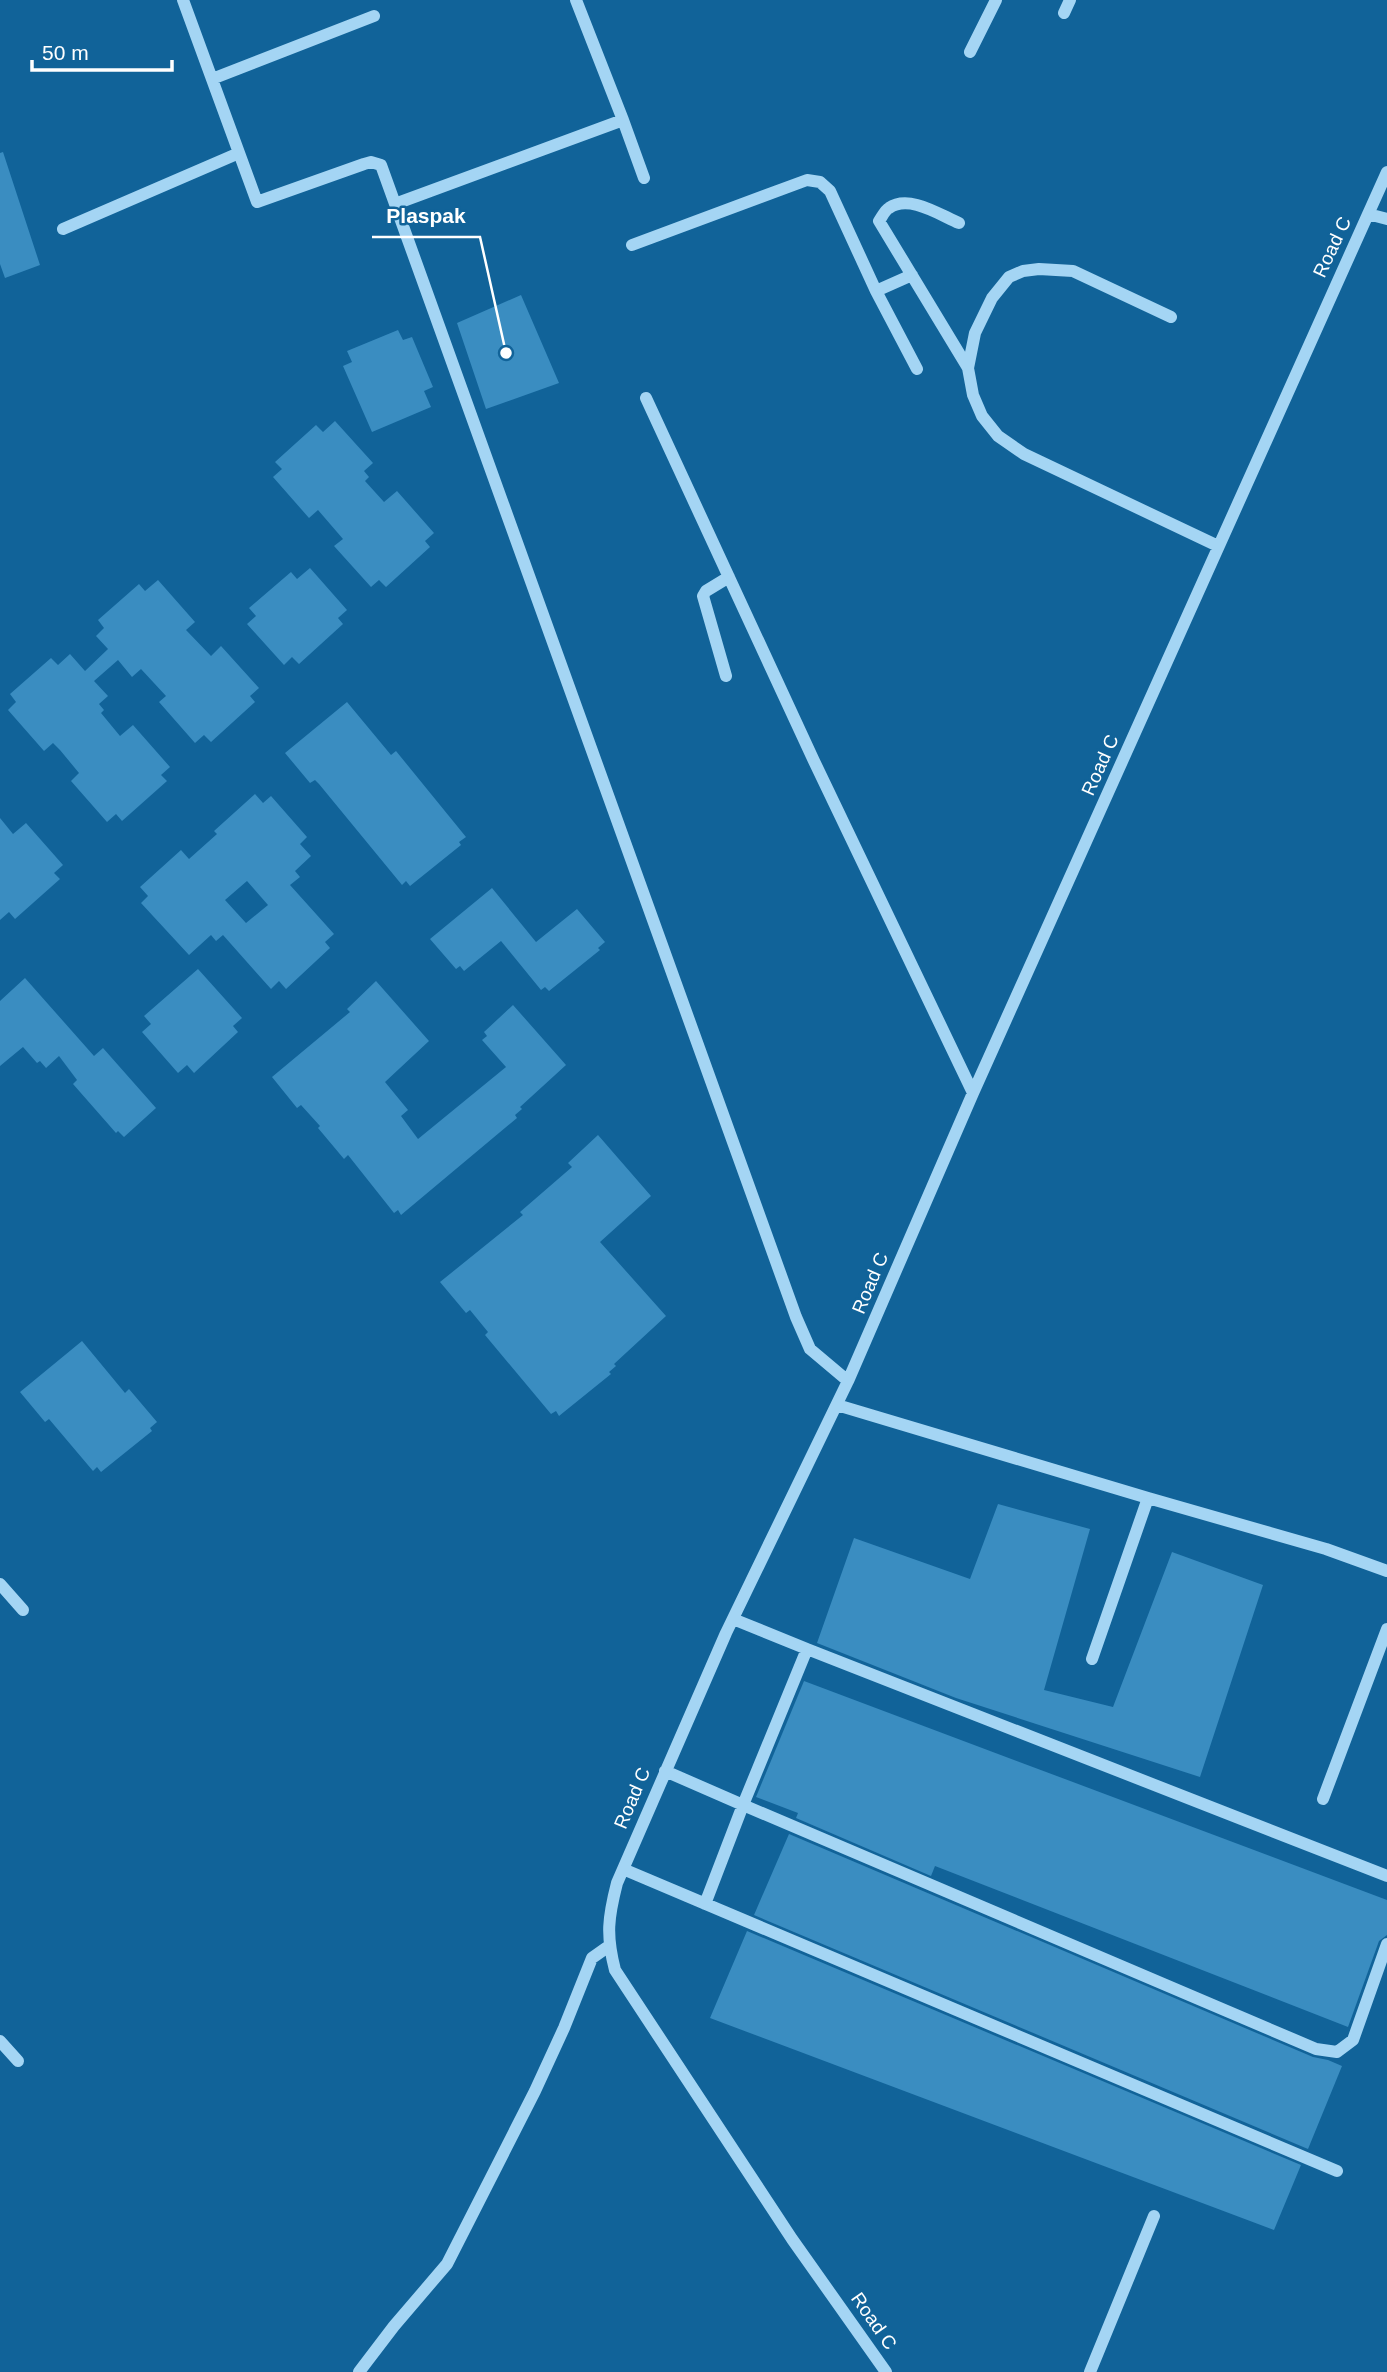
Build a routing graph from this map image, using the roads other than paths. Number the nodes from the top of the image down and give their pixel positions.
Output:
1 (183, 0) edge
2 (576, 0) edge
3 (996, 0) edge
4 (1070, 0) edge
5 (1064, 13) dead end
6 (374, 16) dead end
7 (970, 52) dead end
8 (212, 79) junction
9 (623, 120) junction
10 (239, 153) junction
11 (1387, 172) edge
12 (645, 178) dead end
13 (395, 204) junction
14 (1368, 214) junction
15 (1387, 219) edge
16 (959, 223) dead end
17 (63, 229) dead end
18 (632, 244) dead end
19 (912, 275) junction
20 (876, 291) junction
21 (1171, 317) dead end
22 (968, 368) junction
23 (917, 369) dead end
24 (646, 398) dead end
25 (1219, 546) junction
26 (729, 577) junction
27 (726, 676) dead end
28 (973, 1093) junction
29 (848, 1381) junction
30 (837, 1405) junction
31 (1148, 1498) junction
32 (1387, 1571) edge
33 (0, 1584) edge
34 (23, 1610) dead end
35 (733, 1619) junction
36 (1387, 1629) edge
37 (807, 1649) junction
38 (1092, 1659) dead end
39 (665, 1771) junction
40 (1323, 1799) dead end
41 (743, 1805) junction
42 (623, 1869) junction
43 (1387, 1876) edge
44 (705, 1904) junction
45 (1387, 1944) edge
46 (609, 1946) junction
47 (0, 2041) edge
48 (18, 2061) dead end
49 (1337, 2171) dead end
50 (1154, 2216) dead end
51 (359, 2372) edge
52 (886, 2372) edge
53 (1090, 2372) edge

1 - 8 street
2 - 9 street
3 - 7 street
4 - 5 street
6 - 8 street
8 - 10 street
9 - 12 street
9 - 13 street
10 - 13 street
10 - 17 street
11 - 14 street, Road C
13 - 29 street
14 - 15 street
14 - 25 street, Road C
16 - 19 street
18 - 20 street
19 - 20 street
19 - 22 street
20 - 23 street
21 - 22 street
22 - 25 street
24 - 26 street
25 - 28 street, Road C
26 - 27 street
26 - 28 street
28 - 29 street, Road C
29 - 30 street, Road C
30 - 31 street
30 - 35 street, Road C
31 - 32 street
31 - 38 street
33 - 34 street
35 - 37 street
35 - 39 street, Road C
36 - 40 street
37 - 41 street
37 - 43 street
39 - 41 street
39 - 42 street, Road C
41 - 44 street
41 - 45 street
42 - 44 street
42 - 46 street, Road C
44 - 49 street
46 - 51 street
46 - 52 street, Road C
47 - 48 street
50 - 53 street

